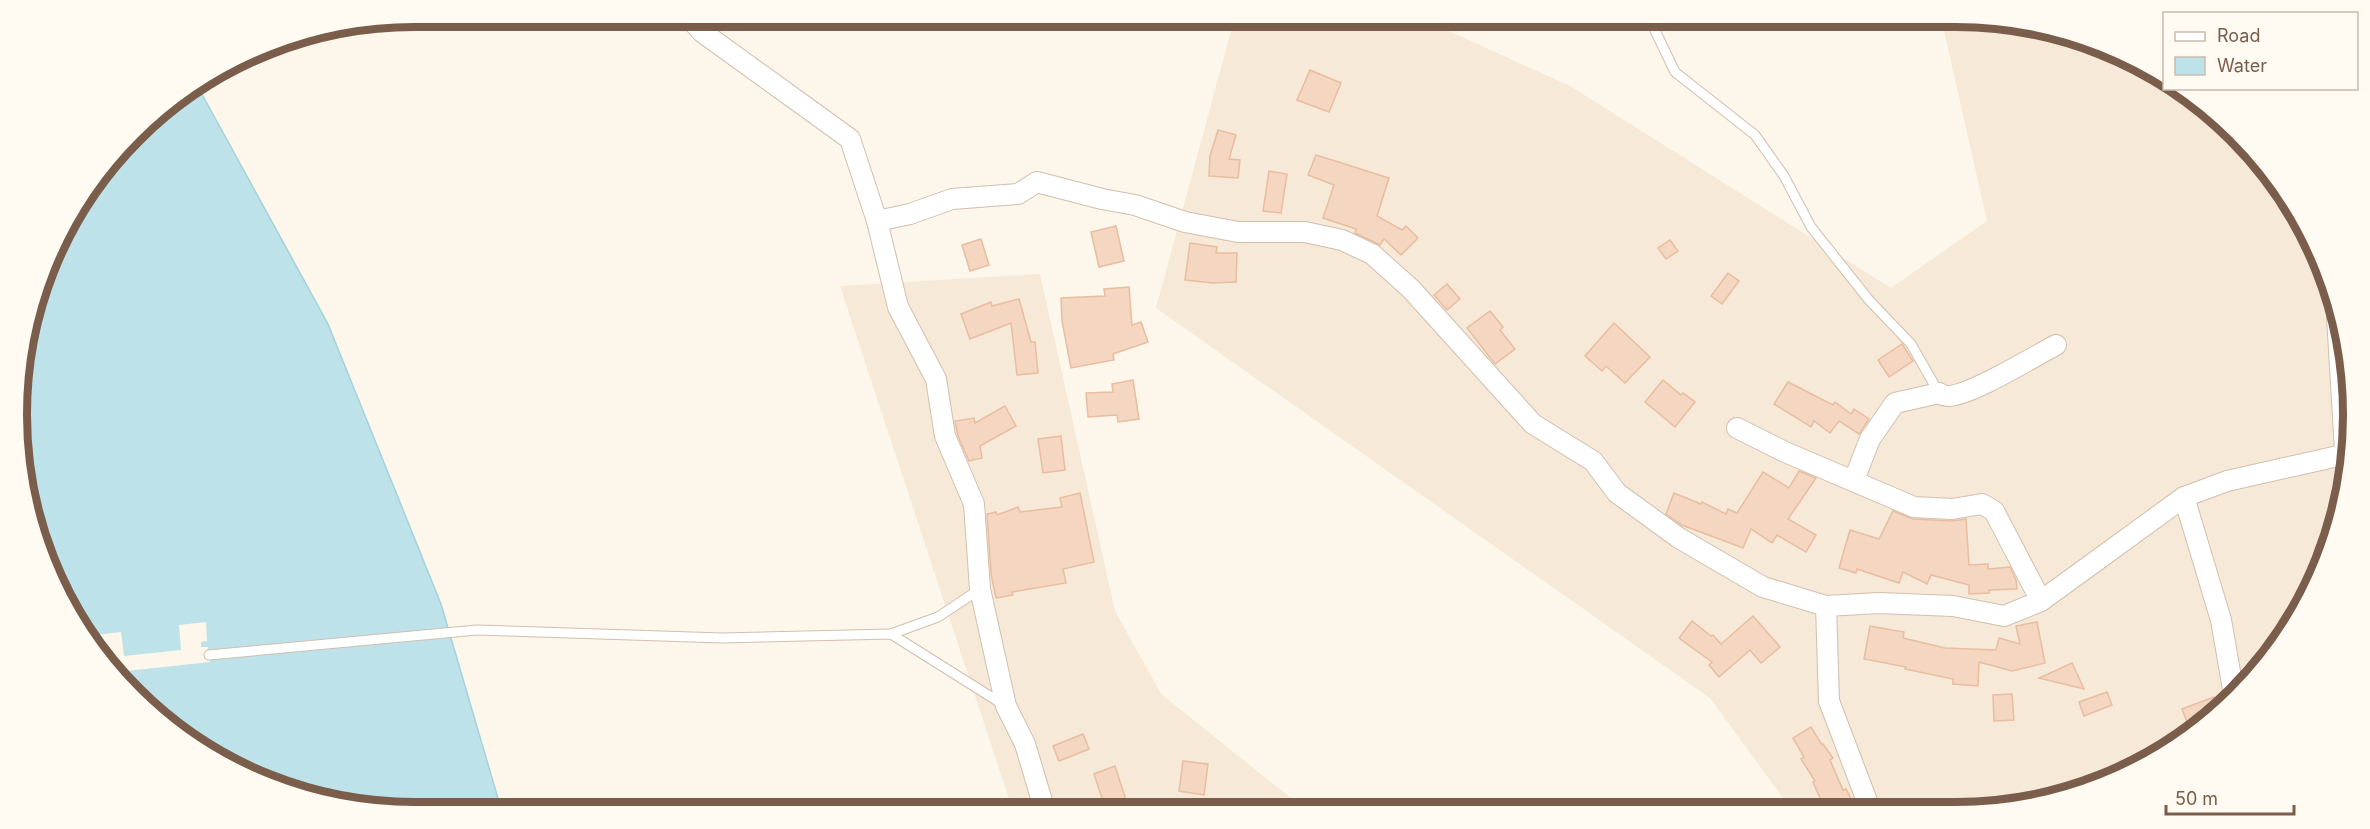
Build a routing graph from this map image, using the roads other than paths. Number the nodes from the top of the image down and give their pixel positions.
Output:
1 (698, 27) edge
2 (1654, 27) edge
3 (877, 221) junction
4 (2056, 345) dead end
5 (1939, 393) junction
6 (1737, 428) dead end
7 (2340, 461) edge
8 (1854, 480) junction
9 (2184, 497) junction
10 (981, 589) junction
11 (2041, 601) junction
12 (1826, 606) junction
13 (891, 634) junction
14 (209, 656) dead end
15 (2232, 686) edge
16 (1006, 706) junction
17 (1042, 802) edge
18 (1867, 802) edge

1 - 3 street
2 - 5 lane
3 - 10 street
3 - 12 street
4 - 5 street
5 - 8 street
6 - 8 street
7 - 9 street
8 - 11 street
9 - 11 street
9 - 15 street
10 - 13 lane
10 - 16 street
11 - 12 street
12 - 18 street
13 - 14 lane
13 - 16 lane
16 - 17 street

